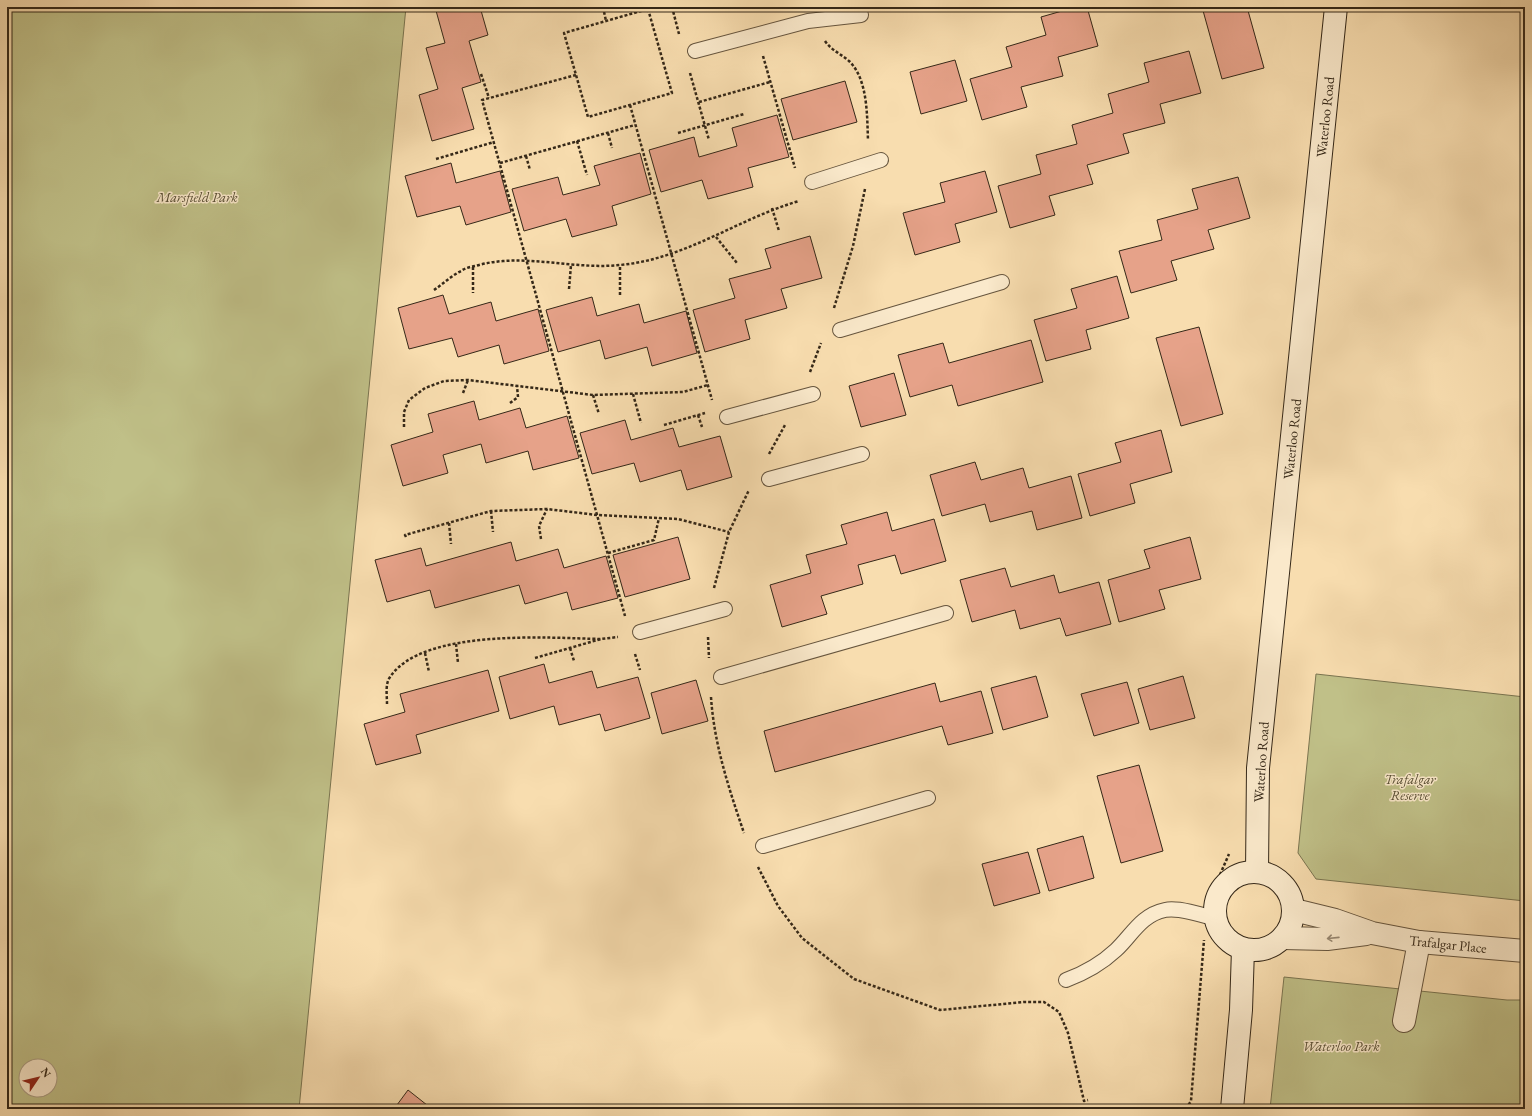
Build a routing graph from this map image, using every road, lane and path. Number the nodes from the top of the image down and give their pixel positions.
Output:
1 (602, 7) edge
2 (1336, 7) edge
3 (861, 15) dead end
4 (606, 21) junction
5 (761, 50) dead end
6 (695, 51) dead end
7 (481, 74) dead end
8 (576, 75) junction
9 (770, 82) junction
10 (489, 99) junction
11 (698, 102) dead end
12 (630, 105) junction
13 (744, 114) dead end
14 (635, 125) junction
15 (608, 133) junction
16 (678, 133) dead end
17 (577, 141) junction
18 (494, 142) junction
19 (612, 148) dead end
20 (526, 156) junction
21 (436, 159) dead end
22 (881, 160) dead end
23 (500, 163) junction
24 (530, 170) dead end
25 (795, 170) dead end
26 (586, 175) dead end
27 (812, 182) joint
28 (772, 208) junction
29 (779, 231) dead end
30 (716, 237) junction
31 (671, 254) junction
32 (527, 260) junction
33 (737, 263) dead end
34 (571, 265) junction
35 (620, 265) junction
36 (473, 267) junction
37 (1002, 282) dead end
38 (569, 289) dead end
39 (434, 290) dead end
40 (473, 293) dead end
41 (620, 294) dead end
42 (840, 330) dead end
43 (468, 380) junction
44 (708, 385) junction
45 (517, 386) junction
46 (563, 391) junction
47 (463, 394) dead end
48 (633, 394) junction
49 (813, 394) dead end
50 (593, 395) junction
51 (510, 403) dead end
52 (599, 414) dead end
53 (721, 414) junction
54 (698, 415) junction
55 (641, 423) dead end
56 (664, 424) dead end
57 (404, 427) dead end
58 (702, 427) dead end
59 (862, 454) dead end
60 (769, 479) dead end
61 (547, 509) junction
62 (491, 511) junction
63 (597, 515) junction
64 (659, 518) junction
65 (449, 523) junction
66 (493, 532) dead end
67 (729, 532) dead end
68 (406, 536) dead end
69 (541, 539) dead end
70 (451, 544) dead end
71 (608, 553) junction
72 (725, 609) dead end
73 (946, 613) dead end
74 (626, 621) dead end
75 (640, 632) dead end
76 (623, 637) dead end
77 (602, 639) junction
78 (456, 644) junction
79 (570, 648) junction
80 (634, 650) dead end
81 (425, 653) junction
82 (535, 658) dead end
83 (574, 661) dead end
84 (458, 663) dead end
85 (640, 670) dead end
86 (429, 672) dead end
87 (722, 677) dead end
88 (387, 704) dead end
89 (725, 778) dead end
90 (928, 798) dead end
91 (744, 835) dead end
92 (763, 846) dead end
93 (756, 863) dead end
94 (1257, 872) junction
95 (1294, 910) junction
96 (1216, 919) junction
97 (1372, 933) junction
98 (1283, 938) junction
99 (1419, 942) junction
100 (1243, 948) junction
101 (1525, 951) edge
102 (1066, 980) dead end
103 (1404, 1021) dead end
104 (1088, 1100) dead end
105 (1232, 1109) edge

1 - 4 path
2 - 94 street, Waterloo Road
3 - 6 lane
4 - 8 path
4 - 12 path
5 - 9 path
7 - 10 path
8 - 10 path
8 - 12 path
9 - 11 path
9 - 25 path
10 - 18 path
12 - 14 path
13 - 16 path
14 - 15 path
14 - 31 path
15 - 17 path
15 - 19 path
17 - 20 path
17 - 26 path
18 - 21 path
18 - 23 path
20 - 23 path
20 - 24 path
22 - 27 lane
23 - 32 path
27 - 28 path
28 - 29 path
28 - 30 path
30 - 31 path
30 - 33 path
31 - 35 path
31 - 44 path
32 - 34 path
32 - 36 path
32 - 46 path
34 - 35 path
34 - 38 path
35 - 41 path
36 - 39 path
36 - 40 path
37 - 42 lane
43 - 45 path
43 - 47 path
43 - 57 path
44 - 48 path
44 - 53 path
45 - 46 path
45 - 51 path
46 - 50 path
46 - 63 path
48 - 50 path
48 - 55 path
49 - 53 lane
50 - 52 path
53 - 54 path
54 - 56 path
54 - 58 path
59 - 60 lane
61 - 62 path
61 - 63 path
61 - 69 path
62 - 65 path
62 - 66 path
63 - 64 path
63 - 71 path
64 - 67 path
64 - 71 path
65 - 68 path
65 - 70 path
71 - 74 path
72 - 75 lane
73 - 87 lane
76 - 77 path
77 - 78 path
77 - 79 path
78 - 81 path
78 - 84 path
79 - 82 path
79 - 83 path
80 - 85 path
81 - 86 path
81 - 88 path
89 - 91 path
90 - 92 lane
93 - 104 path
94 - 95 street
94 - 96 street
95 - 97 street, Trafalgar Place
95 - 98 street
96 - 100 street
96 - 102 lane
97 -> 98 street, Trafalgar Place
97 - 99 street, Trafalgar Place
98 - 100 street
99 - 101 street, Trafalgar Place
99 - 103 street
100 - 105 street

